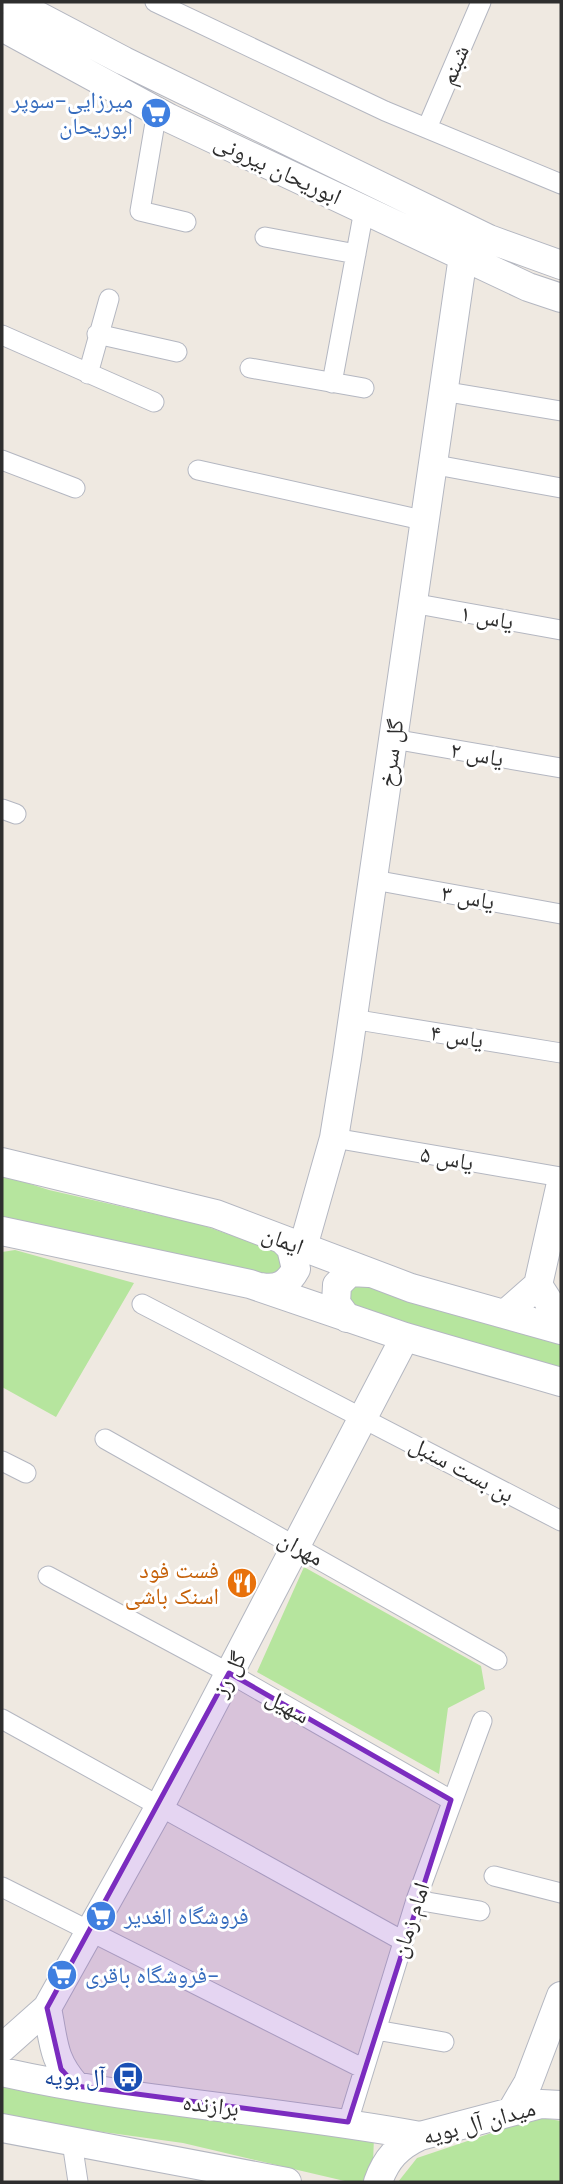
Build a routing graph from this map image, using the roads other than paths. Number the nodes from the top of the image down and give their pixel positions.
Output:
1 (12, 2) edge
2 (155, 2) edge
3 (481, 2) edge
4 (187, 9) edge
5 (2, 27) edge
6 (157, 111) junction
7 (427, 128) junction
8 (561, 184) edge
9 (364, 210) junction
10 (186, 222) dead end
11 (265, 237) dead end
12 (356, 254) junction
13 (463, 256) junction
14 (561, 265) edge
15 (561, 298) edge
16 (109, 299) dead end
17 (97, 334) junction
18 (2, 335) edge
19 (177, 352) dead end
20 (250, 368) dead end
21 (88, 374) junction
22 (332, 383) junction
23 (364, 388) dead end
24 (442, 391) junction
25 (154, 402) dead end
26 (561, 411) edge
27 (2, 460) edge
28 (431, 464) junction
29 (198, 470) dead end
30 (75, 488) dead end
31 (561, 488) edge
32 (422, 520) junction
33 (412, 603) junction
34 (561, 630) edge
35 (393, 739) junction
36 (561, 768) edge
37 (374, 880) junction
38 (561, 914) edge
39 (352, 1019) junction
40 (561, 1052) edge
41 (334, 1138) junction
42 (2, 1162) edge
43 (561, 1177) edge
44 (561, 1183) edge
45 (2, 1231) edge
46 (293, 1244) junction
47 (369, 1273) junction
48 (538, 1285) junction
49 (261, 1287) junction
50 (142, 1304) dead end
51 (505, 1314) junction
52 (347, 1318) junction
53 (561, 1321) edge
54 (561, 1330) edge
55 (405, 1337) junction
56 (561, 1382) edge
57 (362, 1418) junction
58 (104, 1439) dead end
59 (2, 1461) edge
60 (26, 1473) dead end
61 (561, 1521) edge
62 (296, 1545) junction
63 (48, 1576) dead end
64 (497, 1660) dead end
65 (229, 1673) junction
66 (2, 1719) edge
67 (482, 1721) dead end
68 (451, 1800) junction
69 (160, 1806) junction
70 (494, 1876) dead end
71 (2, 1887) edge
72 (561, 1893) edge
73 (416, 1900) junction
74 (480, 1911) dead end
75 (89, 1933) junction
76 (403, 1941) junction
77 (561, 1996) edge
78 (47, 2008) junction
79 (376, 2030) junction
80 (444, 2042) dead end
81 (2, 2048) edge
82 (364, 2069) junction
83 (2, 2072) edge
84 (76, 2086) junction
85 (561, 2105) edge
86 (511, 2112) junction
87 (348, 2122) junction
88 (2, 2128) edge
89 (420, 2136) junction
90 (72, 2143) junction
91 (279, 2181) edge
92 (78, 2182) edge
93 (378, 2182) edge

1 - 14 main road, ابوریحان بیرونی
2 - 4 street
3 - 7 street, شبنم
4 - 7 street
5 - 6 main road, ابوریحان بیرونی
6 - 9 main road, ابوریحان بیرونی
6 - 10 street
7 - 8 street
9 - 12 street
9 - 13 main road, ابوریحان بیرونی
11 - 12 street
12 - 22 street
13 - 15 main road, ابوریحان بیرونی
13 - 24 main road, گل سرخ
16 - 17 street
17 - 19 street
17 - 21 street
18 - 21 street
20 - 22 street
21 - 25 street
22 - 23 street
24 - 26 street
24 - 28 main road, گل سرخ
27 - 30 street
28 - 31 street
28 - 32 main road, گل سرخ
29 - 32 street
32 - 33 main road, گل سرخ
33 - 34 street, یاس ۱
33 - 35 main road, گل سرخ
35 - 36 street, یاس ۲
35 - 37 main road, گل سرخ
37 - 38 street, یاس ۳
37 - 39 main road, گل سرخ
39 - 40 street, یاس ۴
39 - 41 main road, گل سرخ
41 - 43 street, یاس ۵
41 - 46 main road, گل سرخ
42 - 46 main road, ایمان
44 - 48 main road
45 - 49 main road
46 - 47 main road, ایمان
46 - 49 main road
47 - 51 main road, ایمان
47 - 52 main road
48 - 51 main road
48 - 53 main road
49 - 52 main road
50 - 57 street, بن بست سنبل
51 - 54 main road, ایمان
52 - 55 main road
55 - 56 main road
55 - 57 main road, گل رز
57 - 61 street, بن بست سنبل
57 - 62 main road, گل رز
58 - 62 street, مهران
59 - 60 street
62 - 64 street, مهران
62 - 65 main road, گل رز
63 - 65 street, سهیل
65 - 68 street, سهیل
65 - 69 main road, گل رز
66 - 69 street
67 - 68 street, امام زمان
68 - 73 street, امام زمان
69 - 75 main road, گل رز
69 - 76 street
70 - 72 street
71 - 75 street
73 - 74 street
73 - 76 street, امام زمان
75 - 78 main road, گل رز
75 - 82 street
76 - 79 street, امام زمان
77 - 86 main road
78 - 81 main road, گل رز
78 - 84 main road
79 - 80 street
79 - 82 street, امام زمان
82 - 87 street, امام زمان
83 - 84 main road, برازنده
84 - 87 main road, برازنده
85 - 86 main road, میدان آل بویه
86 - 89 main road, میدان آل بویه
87 - 89 main road, برازنده
88 - 90 main road
89 - 93 main road, میدان آل بویه
90 - 91 main road
90 - 92 street

